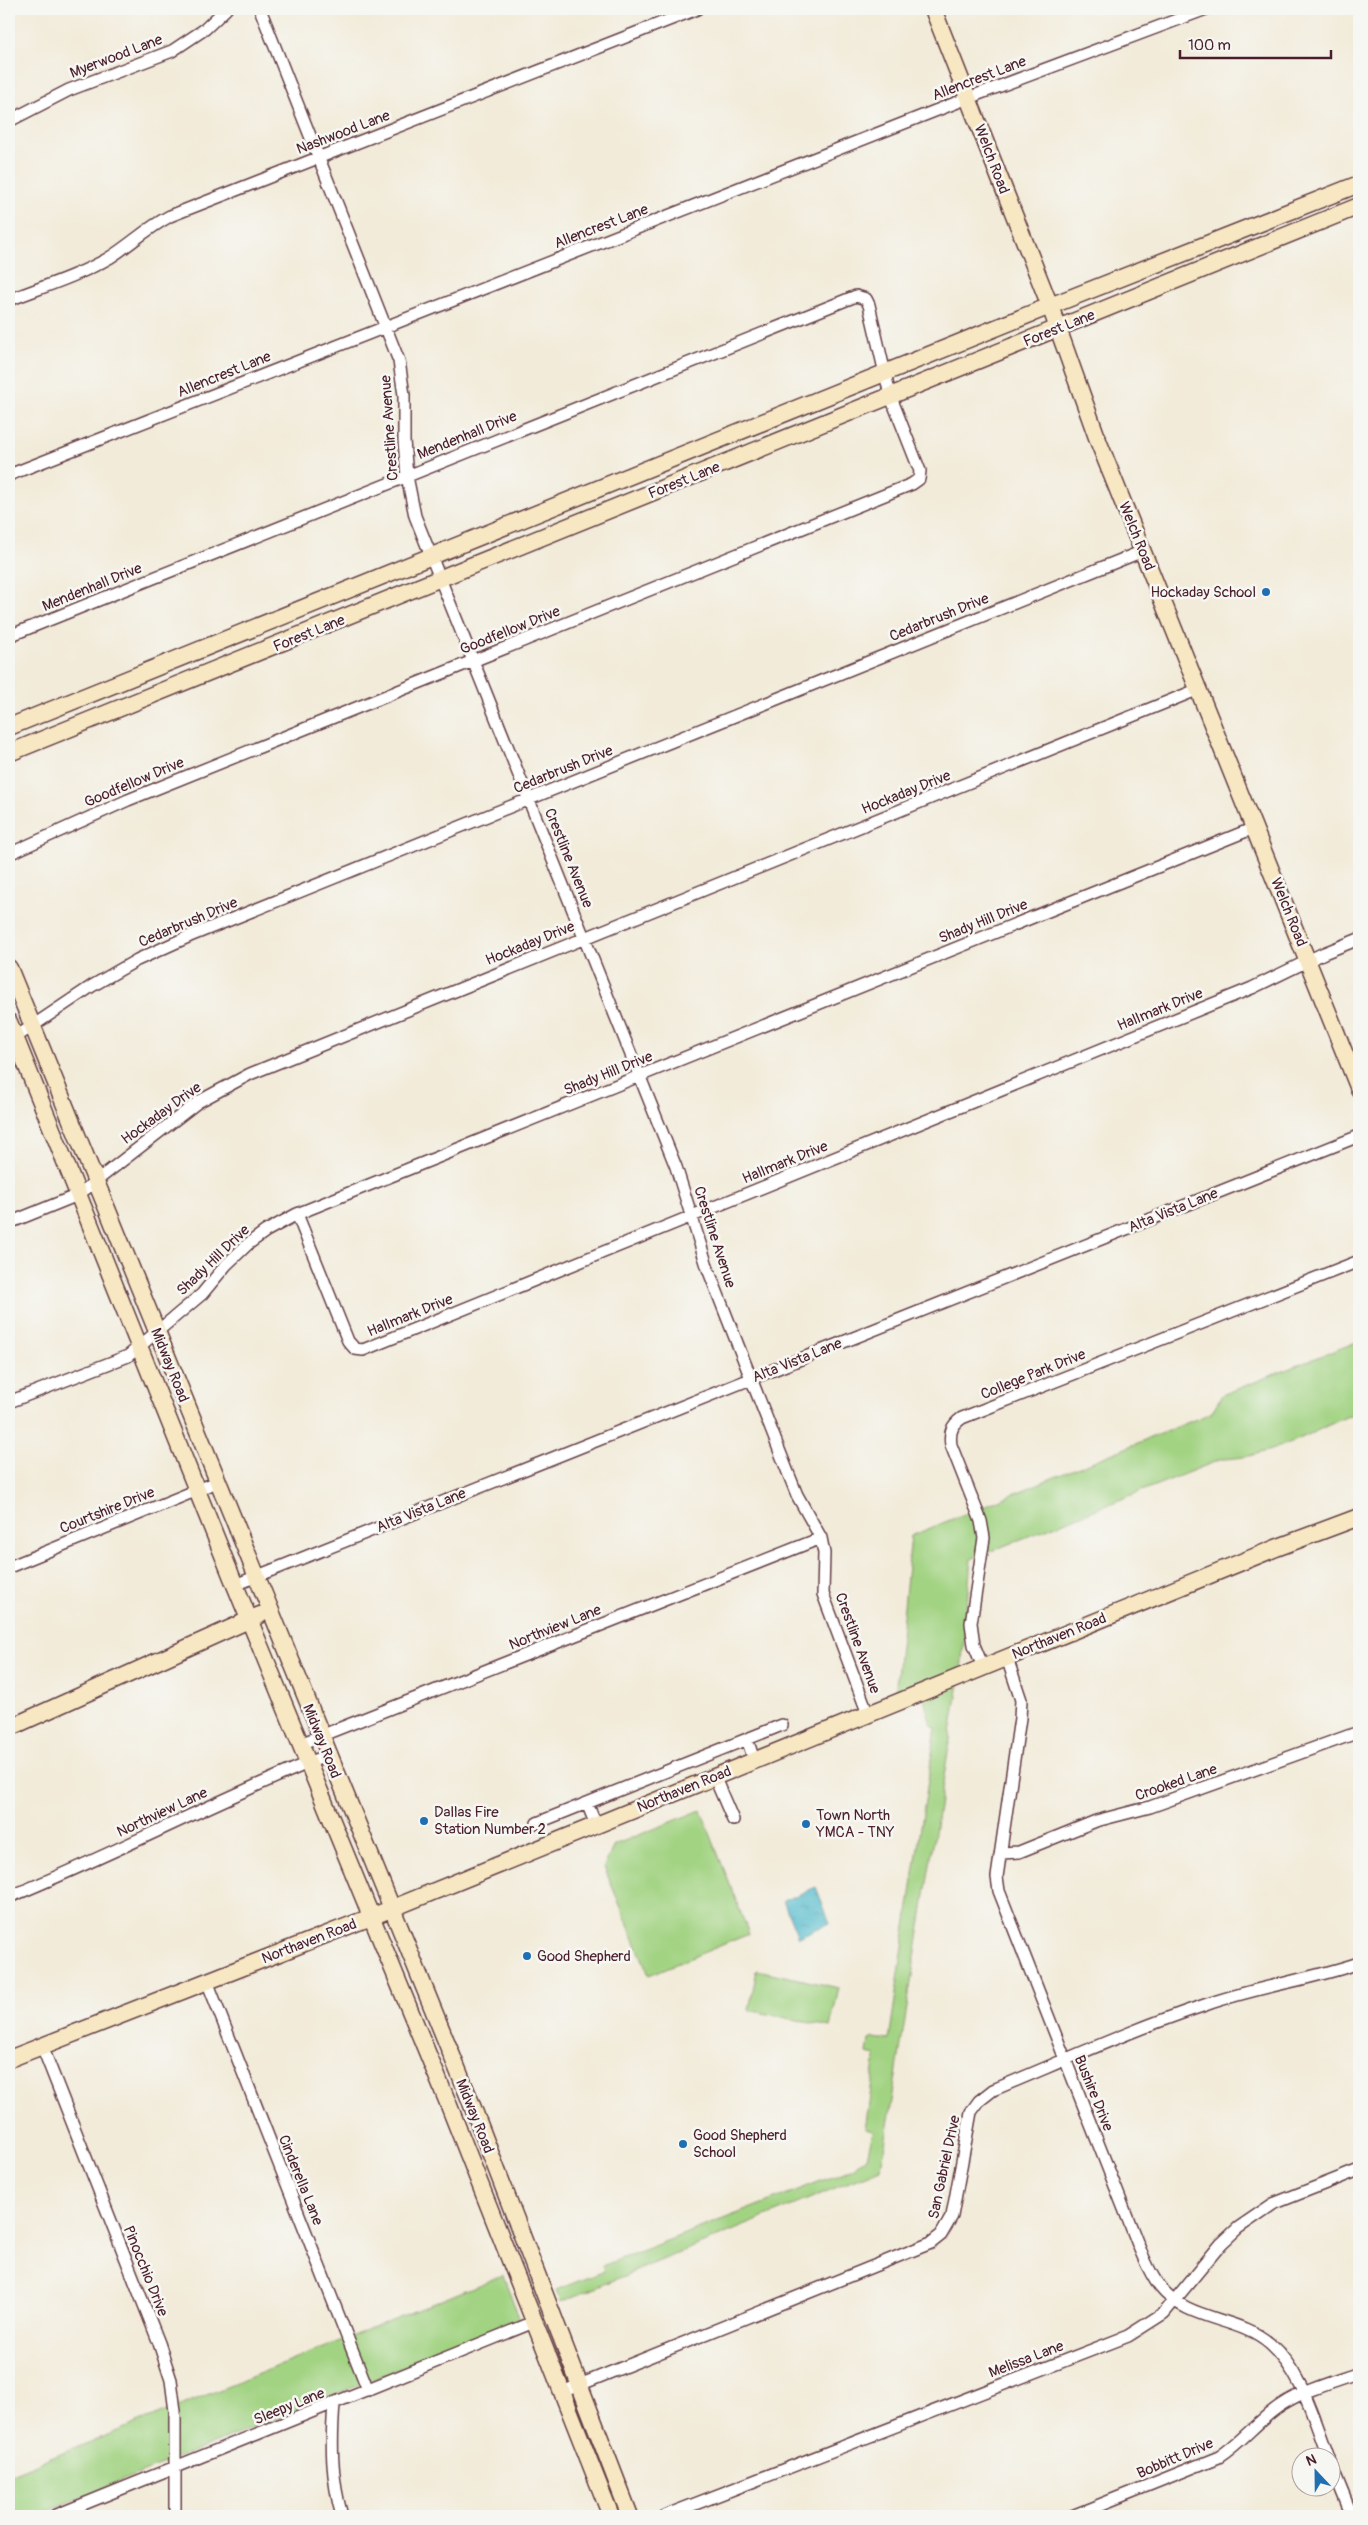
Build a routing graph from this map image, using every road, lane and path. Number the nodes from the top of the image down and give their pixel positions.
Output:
1 (226, 9) edge
2 (260, 9) edge
3 (697, 9) edge
4 (933, 9) edge
5 (1206, 9) edge
6 (968, 98) junction
7 (9, 121) edge
8 (319, 157) junction
9 (1359, 184) edge
10 (1359, 206) edge
11 (1268, 220) junction
12 (1276, 240) junction
13 (9, 300) edge
14 (1050, 306) junction
15 (387, 326) junction
16 (1057, 328) junction
17 (886, 373) junction
18 (890, 395) junction
19 (9, 475) edge
20 (407, 476) junction
21 (1143, 551) junction
22 (431, 557) junction
23 (441, 580) junction
24 (9, 636) edge
25 (474, 661) junction
26 (1199, 690) junction
27 (9, 727) edge
28 (9, 753) edge
29 (529, 799) junction
30 (1254, 828) junction
31 (9, 854) edge
32 (584, 938) junction
33 (1359, 939) edge
34 (1308, 960) junction
35 (9, 968) edge
36 (9, 1022) edge
37 (32, 1026) junction
38 (12, 1040) edge
39 (640, 1076) junction
40 (1359, 1090) edge
41 (1359, 1136) edge
42 (95, 1181) junction
43 (78, 1196) junction
44 (298, 1214) junction
45 (692, 1216) junction
46 (9, 1223) edge
47 (1359, 1261) edge
48 (157, 1330) junction
49 (139, 1346) junction
50 (751, 1378) junction
51 (9, 1402) edge
52 (217, 1482) junction
53 (197, 1491) junction
54 (1359, 1517) edge
55 (820, 1538) junction
56 (9, 1566) edge
57 (256, 1576) junction
58 (235, 1585) junction
59 (270, 1612) junction
60 (249, 1619) junction
61 (1007, 1658) junction
62 (983, 1668) junction
63 (868, 1714) junction
64 (782, 1725) dead end
65 (9, 1728) edge
66 (1359, 1732) edge
67 (320, 1736) junction
68 (747, 1739) junction
69 (300, 1744) junction
70 (328, 1755) junction
71 (754, 1760) junction
72 (308, 1763) junction
73 (714, 1776) junction
74 (587, 1803) junction
75 (733, 1820) dead end
76 (537, 1823) dead end
77 (596, 1825) junction
78 (1001, 1852) junction
79 (9, 1897) edge
80 (390, 1909) junction
81 (371, 1917) junction
82 (1359, 1963) edge
83 (207, 1981) junction
84 (42, 2046) junction
85 (9, 2059) edge
86 (1065, 2060) junction
87 (1359, 2170) edge
88 (1175, 2300) junction
89 (534, 2322) junction
90 (1359, 2372) edge
91 (581, 2384) junction
92 (368, 2390) junction
93 (562, 2392) junction
94 (1304, 2394) junction
95 (334, 2404) junction
96 (1325, 2448) edge
97 (173, 2468) junction
98 (1340, 2487) edge
99 (54, 2516) edge
100 (175, 2516) edge
101 (342, 2516) edge
102 (611, 2516) edge
103 (630, 2516) edge
104 (664, 2516) edge
105 (1072, 2516) edge
106 (1352, 2516) edge

1 - 7 street, Myerwood Lane
2 - 8 street, Crestline Avenue
3 - 8 street, Nashwood Lane
4 - 6 main road, Welch Road
5 - 6 street, Allencrest Lane
6 - 14 main road, Welch Road
6 - 15 street, Allencrest Lane
8 - 13 street, Nashwood Lane
8 - 15 street, Crestline Avenue
9 - 11 main road, Forest Lane
10 - 12 main road, Forest Lane
11 - 12 main road
11 - 14 main road, Forest Lane
12 - 16 main road, Forest Lane
14 - 16 main road, Welch Road
14 - 17 main road, Forest Lane
15 - 19 street, Allencrest Lane
15 - 20 street, Crestline Avenue
16 - 18 main road, Forest Lane
16 - 21 main road, Welch Road
17 - 18 street, Goodfellow Drive
17 - 20 street, Mendenhall Drive
17 - 22 main road, Forest Lane
18 - 23 main road, Forest Lane
18 - 25 street, Goodfellow Drive
20 - 22 street, Crestline Avenue
20 - 24 street, Mendenhall Drive
21 - 26 main road, Welch Road
21 - 29 street, Cedarbrush Drive
22 - 23 street, Crestline Avenue
22 - 27 main road, Forest Lane
23 - 25 street, Crestline Avenue
23 - 28 main road, Forest Lane
25 - 29 street, Crestline Avenue
25 - 31 street, Goodfellow Drive
26 - 30 main road, Welch Road
26 - 32 street, Hockaday Drive
29 - 32 street, Crestline Avenue
29 - 37 street, Cedarbrush Drive
30 - 34 main road, Welch Road
30 - 39 street, Shady Hill Drive
32 - 39 street, Crestline Avenue
32 - 42 street, Hockaday Drive
33 - 34 street, Hallmark Drive
34 - 40 main road, Welch Road
34 - 45 street, Hallmark Drive
35 - 37 main road, Midway Road
36 - 38 main road, Midway Road
37 - 38 street, Cedarbrush Drive
37 - 42 main road, Midway Road
38 - 43 main road, Midway Road
39 - 44 street, Shady Hill Drive
39 - 45 street, Crestline Avenue
41 - 50 street, Alta Vista Lane
42 - 43 street, Hockaday Drive
42 - 48 main road, Midway Road
43 - 46 street, Hockaday Drive
43 - 49 main road, Midway Road
44 - 45 street, Hallmark Drive
44 - 48 street, Shady Hill Drive
45 - 50 street, Crestline Avenue
47 - 62 street, College Park Drive
48 - 49 street, Shady Hill Drive
48 - 52 main road, Midway Road
49 - 51 street, Shady Hill Drive
49 - 53 main road, Midway Road
50 - 55 street, Crestline Avenue
50 - 57 street, Alta Vista Lane
52 - 53 street, Courtshire Drive
52 - 57 main road, Midway Road
53 - 56 street, Courtshire Drive
53 - 58 main road, Midway Road
54 - 61 main road, Northaven Road
55 - 63 street, Crestline Avenue
55 - 67 street, Northview Lane
57 - 58 street, Alta Vista Lane
57 - 59 main road, Midway Road
58 - 60 main road, Midway Road
59 - 60 main road
59 - 67 main road, Midway Road
60 - 65 main road
60 - 69 main road, Midway Road
61 - 62 main road, Northaven Road
61 - 78 street, Bushire Drive
62 - 63 main road, Northaven Road
63 - 71 main road, Northaven Road
64 - 68 street
66 - 78 street, Crooked Lane
67 - 69 street, Northview Lane
67 - 70 main road, Midway Road
68 - 71 street
68 - 74 street
69 - 72 main road, Midway Road
70 - 72 street, Northview Lane
70 - 80 main road, Midway Road
71 - 73 main road, Northaven Road
72 - 79 street, Northview Lane
72 - 81 main road, Midway Road
73 - 75 street
73 - 77 main road, Northaven Road
74 - 76 street
74 - 77 street
77 - 80 main road, Northaven Road
78 - 86 street, Bushire Drive
80 - 81 main road, Northaven Road
80 - 91 main road, Midway Road
81 - 83 main road, Northaven Road
81 - 89 main road, Midway Road
82 - 86 street, San Gabriel Drive
83 - 84 main road, Northaven Road
83 - 92 street, Cinderella Lane
84 - 85 main road, Northaven Road
84 - 97 street, Pinocchio Drive
86 - 88 street, Bushire Drive
86 - 91 street, San Gabriel Drive
87 - 88 street, Melissa Lane
88 - 94 street, Bushire Drive
88 - 104 street, Melissa Lane
89 - 92 street, Sleepy Lane
89 - 93 main road, Midway Road
90 - 94 street, Bobbitt Drive
91 - 93 street, San Gabriel Drive
91 - 103 main road, Midway Road
92 - 95 street, Sleepy Lane
93 - 102 main road, Midway Road
94 - 96 street, Bushire Drive
94 - 105 street, Bobbitt Drive
95 - 97 street, Sleepy Lane
95 - 101 street
97 - 99 street, Sleepy Lane
97 - 100 street, Pinocchio Drive
98 - 106 street

